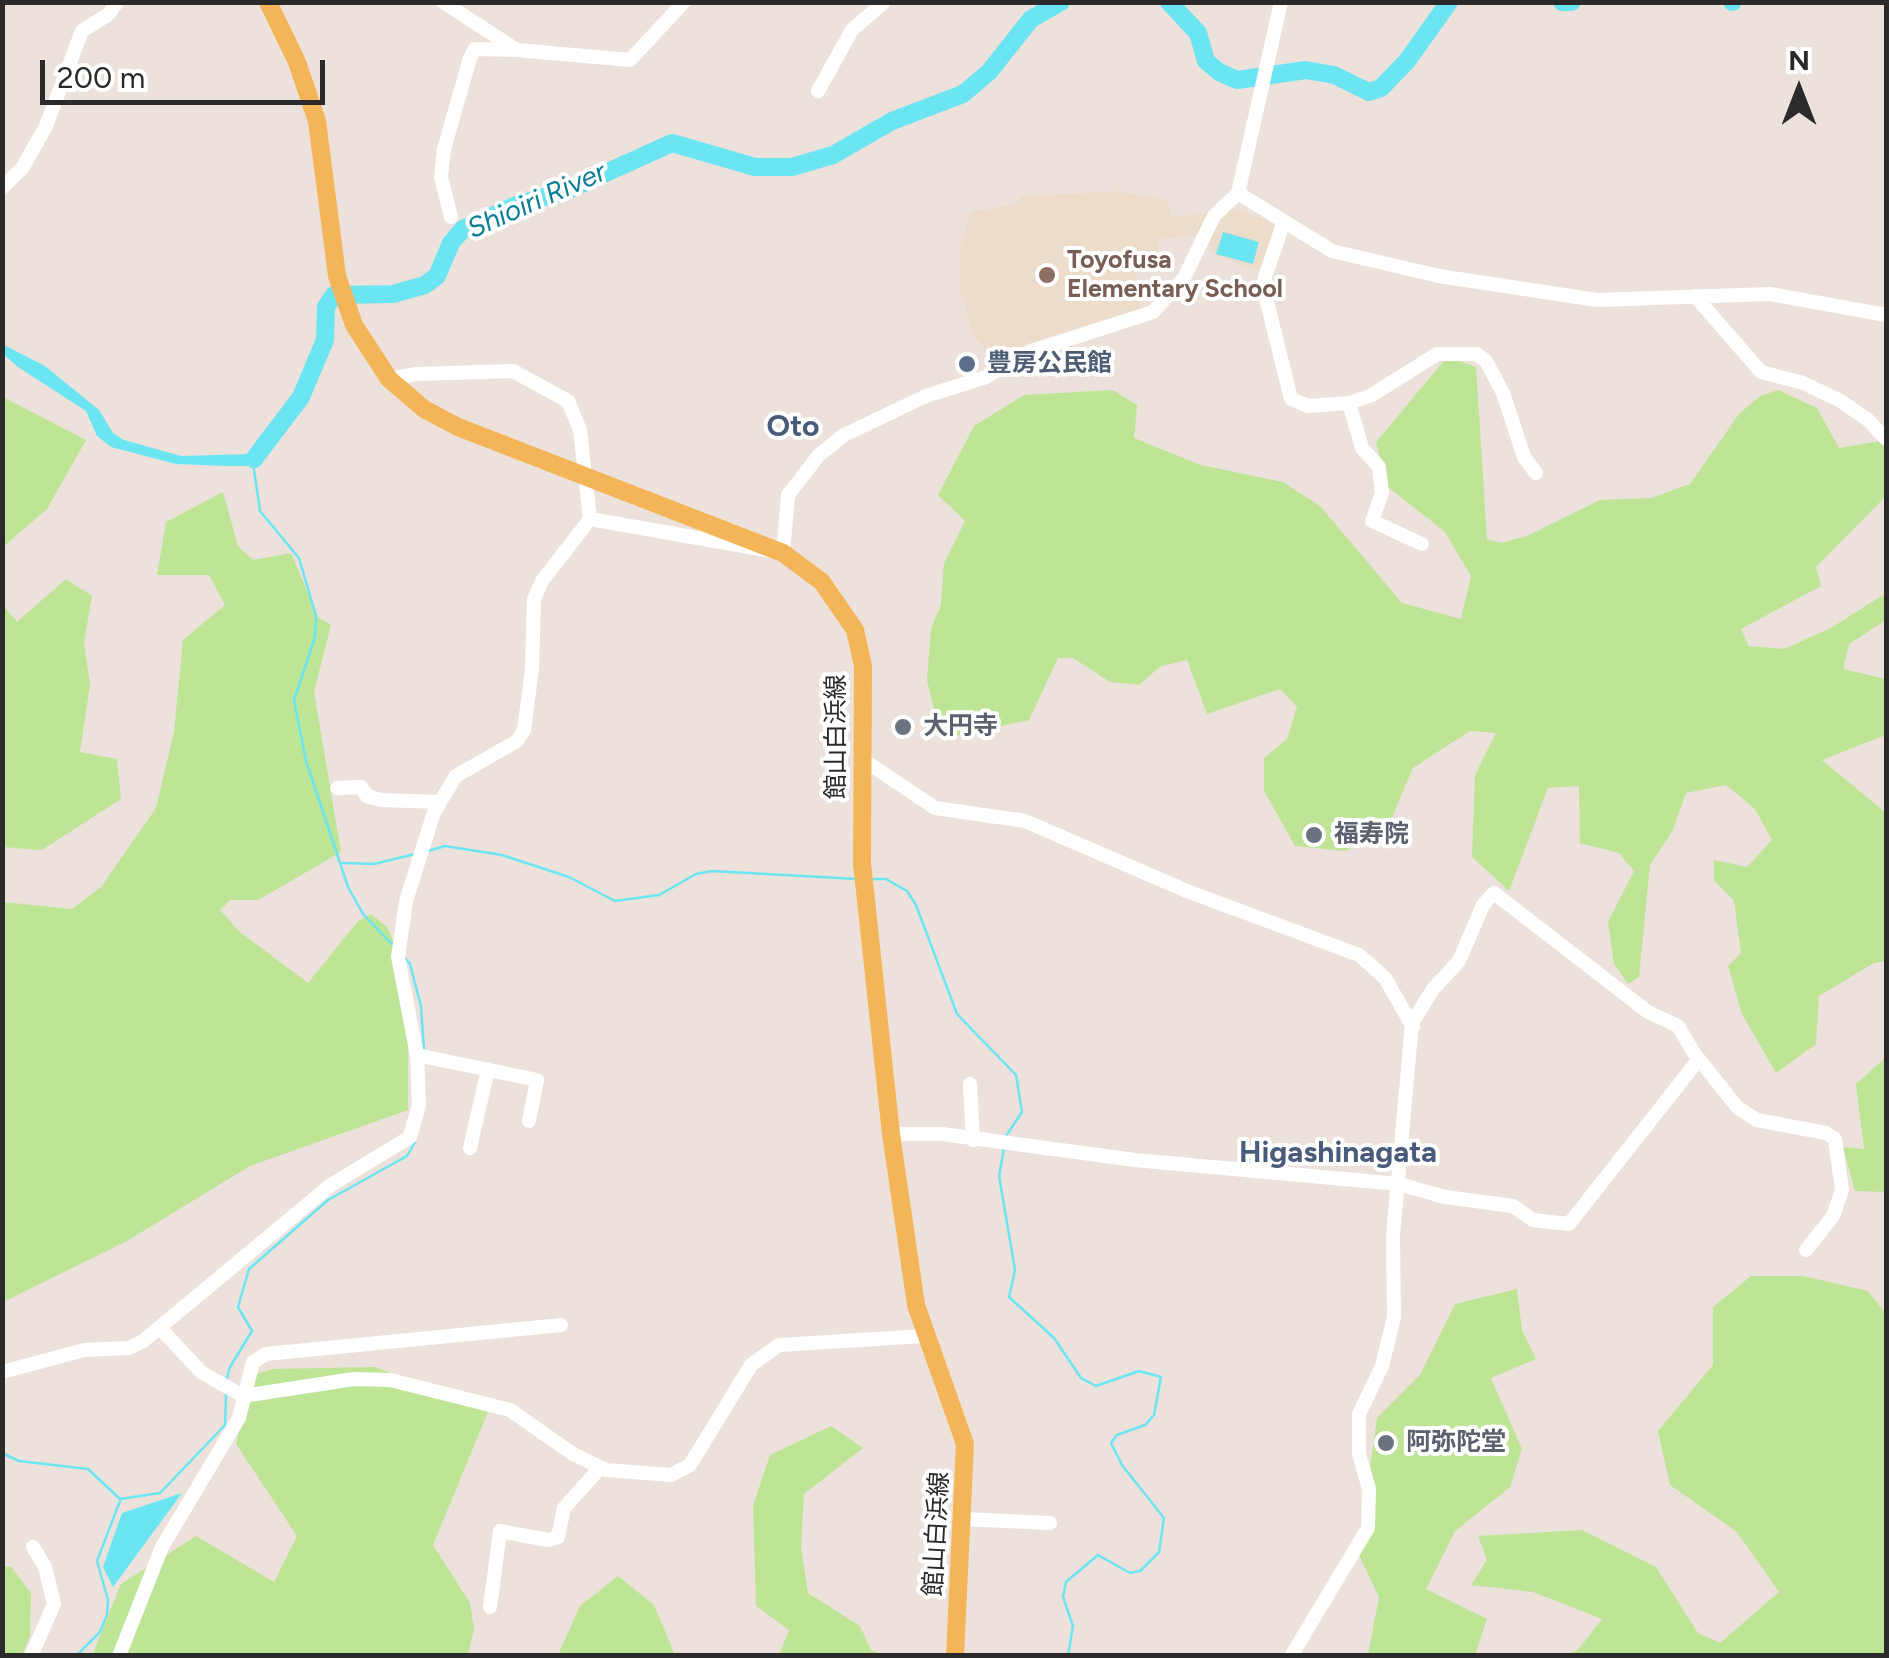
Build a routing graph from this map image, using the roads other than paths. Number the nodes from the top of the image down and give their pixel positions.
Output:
1 (118, 2) edge
2 (268, 2) edge
3 (442, 2) edge
4 (684, 2) edge
5 (884, 2) edge
6 (1280, 2) edge
7 (516, 50) junction
8 (818, 92) dead end
9 (2, 188) edge
10 (1238, 193) junction
11 (451, 217) dead end
12 (1283, 224) junction
13 (1695, 296) junction
14 (1886, 316) edge
15 (389, 379) junction
16 (1349, 403) junction
17 (1886, 439) edge
18 (1536, 473) dead end
19 (585, 477) junction
20 (590, 519) junction
21 (1422, 544) dead end
22 (783, 553) junction
23 (862, 759) junction
24 (338, 788) dead end
25 (440, 802) junction
26 (1413, 1027) junction
27 (424, 1056) junction
28 (1699, 1059) junction
29 (488, 1070) junction
30 (970, 1084) dead end
31 (529, 1121) dead end
32 (891, 1134) junction
33 (973, 1140) junction
34 (470, 1148) dead end
35 (1399, 1184) junction
36 (1806, 1250) dead end
37 (560, 1326) dead end
38 (161, 1329) junction
39 (924, 1336) junction
40 (2, 1372) edge
41 (231, 1390) junction
42 (600, 1468) junction
43 (963, 1518) junction
44 (1050, 1523) dead end
45 (33, 1547) dead end
46 (490, 1607) dead end
47 (31, 1656) edge
48 (119, 1656) edge
49 (956, 1656) edge
50 (1291, 1656) edge

1 - 9 street
2 - 15 main road, 館山白浜線
3 - 7 street
4 - 7 street
5 - 8 street
6 - 10 street
7 - 11 street
10 - 12 street
10 - 22 street
12 - 13 street
12 - 16 street
13 - 14 street
13 - 17 street
15 - 19 main road, 館山白浜線
15 - 19 street
16 - 18 street
16 - 21 street
19 - 20 street
19 - 22 main road, 館山白浜線
20 - 22 street
20 - 25 street
22 - 23 main road, 館山白浜線
23 - 26 street
23 - 32 main road, 館山白浜線
24 - 25 street
25 - 27 street
26 - 28 street
26 - 35 street
27 - 29 street
27 - 38 street
28 - 35 street
28 - 36 street
29 - 31 street
29 - 34 street
30 - 33 street
32 - 33 street
32 - 39 main road, 館山白浜線
33 - 35 street
35 - 50 street
37 - 41 street
38 - 40 street
38 - 41 street
39 - 42 street
39 - 43 main road, 館山白浜線
41 - 42 street
41 - 48 street
42 - 46 street
43 - 44 street
43 - 49 main road, 館山白浜線
45 - 47 street

